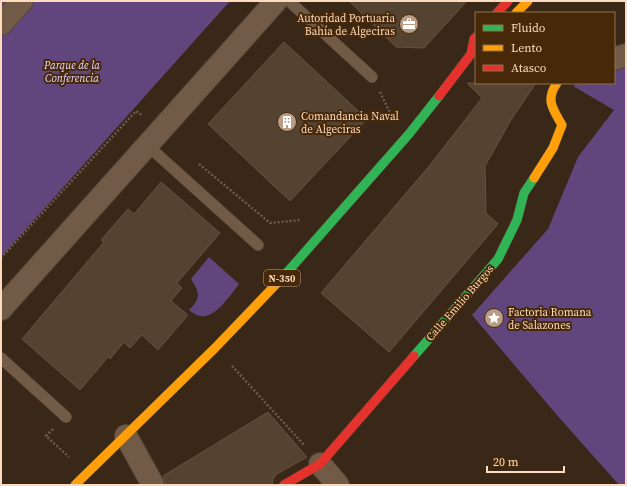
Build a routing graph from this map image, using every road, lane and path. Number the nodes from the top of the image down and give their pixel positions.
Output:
1 (22, 1) edge
2 (276, 1) edge
3 (289, 1) edge
4 (508, 1) edge
5 (528, 1) edge
6 (498, 12) edge
7 (517, 12) edge
8 (1, 24) edge
9 (475, 38) edge
10 (474, 53) edge
11 (626, 55) edge
12 (615, 59) edge
13 (372, 77) joint
14 (556, 84) edge
15 (409, 134) junction
16 (153, 138) junction
17 (196, 162) dead end
18 (304, 220) dead end
19 (258, 244) dead end
20 (1, 258) edge
21 (1, 309) edge
22 (215, 348) junction
23 (1, 358) edge
24 (66, 417) joint
25 (126, 436) junction
26 (320, 464) junction
27 (86, 474) junction
28 (75, 485) edge
29 (153, 485) edge
30 (284, 485) edge
31 (338, 485) edge

1 - 8 street
2 - 16 street
3 - 13 lane
4 - 6 main road
5 - 7 main road
9 - 10 main road, N-350
10 - 15 main road, N-350
11 - 12 street
13 - 15 path
14 - 26 main road, Calle Emilio Burgos
15 - 22 main road, N-350
16 - 19 lane
16 - 20 path
16 - 21 street
17 - 18 path
22 - 25 main road, N-350
22 - 26 path
23 - 24 lane
24 - 27 path
25 - 27 main road, N-350
25 - 29 street
26 - 30 main road, Calle Emilio Burgos
26 - 31 street
27 - 28 main road, N-350

